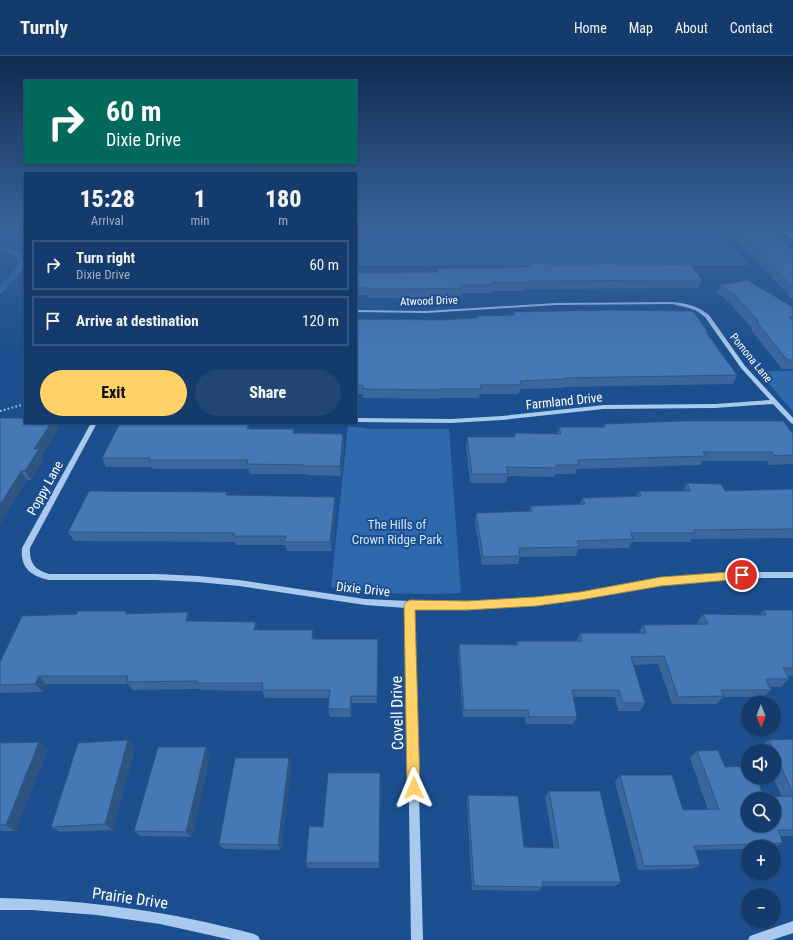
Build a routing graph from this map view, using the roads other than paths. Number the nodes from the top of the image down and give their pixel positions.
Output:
1 (694, 308) joint
2 (357, 311) edge
3 (774, 402) junction
4 (357, 420) edge
5 (793, 422) edge
6 (93, 424) edge
7 (29, 567) joint
8 (793, 575) edge
9 (410, 605) junction
10 (0, 904) edge
11 (793, 927) edge
12 (254, 940) edge
13 (417, 940) edge
14 (754, 940) edge

1 - 2 street, Atwood Drive
1 - 3 street, Pomona Lane
3 - 4 street, Farmland Drive
3 - 5 street, Pomona Lane
6 - 7 street, Poppy Lane
7 - 9 street, Dixie Drive
8 - 9 street, Dixie Drive
9 - 13 street, Covell Drive
10 - 12 street, Prairie Drive
11 - 14 street

